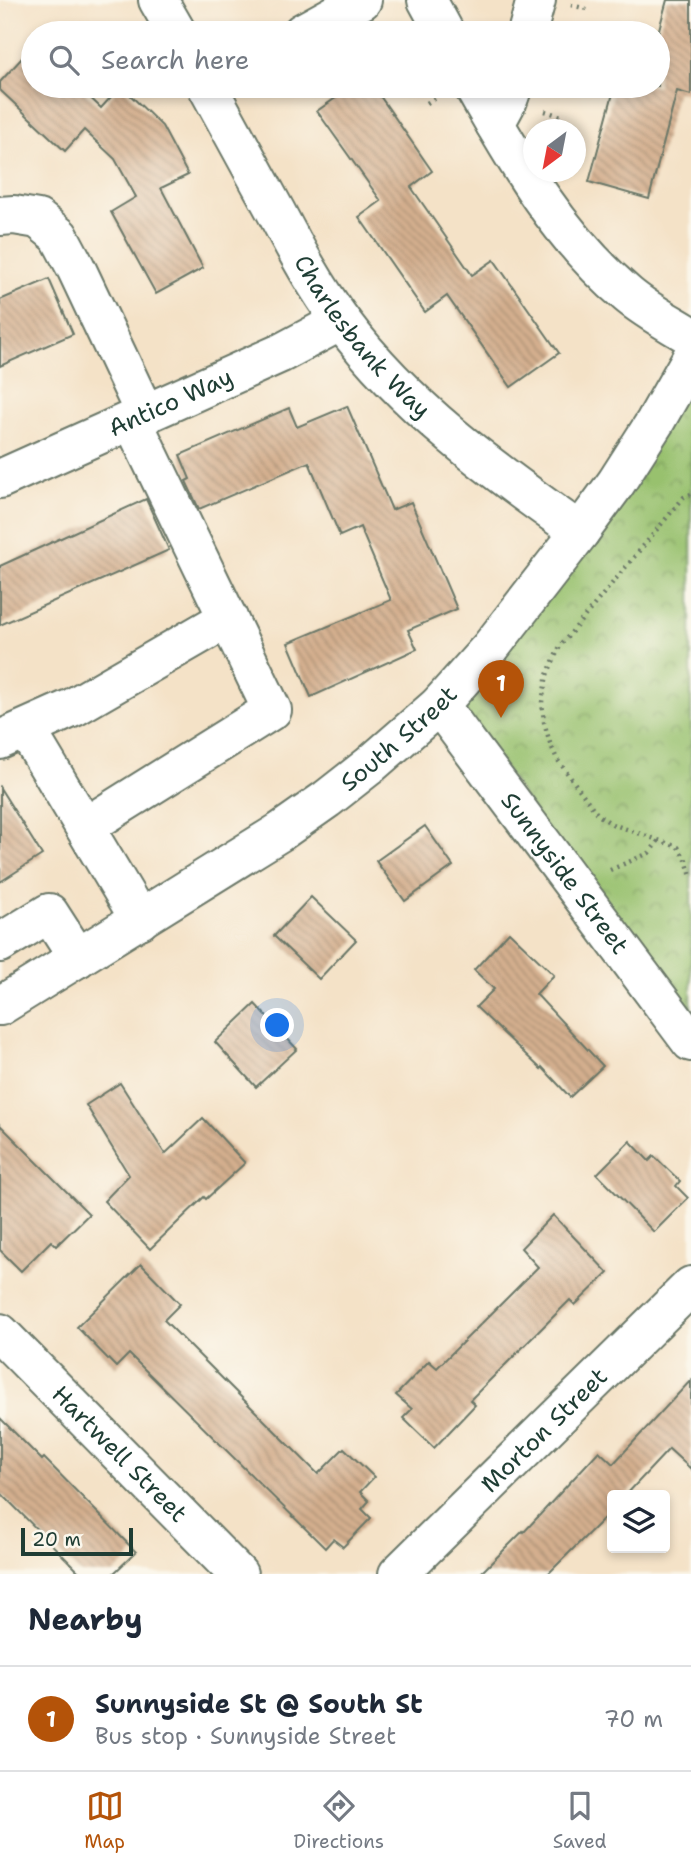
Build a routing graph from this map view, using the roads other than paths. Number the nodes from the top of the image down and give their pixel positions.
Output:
1 (158, 0) edge
2 (362, 0) edge
3 (427, 0) edge
4 (536, 0) edge
5 (170, 21) edge
6 (324, 21) edge
7 (438, 21) edge
8 (530, 21) edge
9 (214, 98) edge
10 (480, 98) edge
11 (509, 98) edge
12 (495, 124) junction
13 (0, 216) edge
14 (341, 321) junction
15 (691, 337) edge
16 (691, 359) edge
17 (138, 417) junction
18 (0, 479) edge
19 (580, 532) junction
20 (228, 618) junction
21 (439, 705) junction
22 (13, 734) edge
23 (85, 827) junction
24 (140, 920) junction
25 (0, 943) edge
26 (78, 958) junction
27 (0, 1006) edge
28 (691, 1042) edge
29 (691, 1286) edge
30 (0, 1333) edge
31 (238, 1574) edge
32 (398, 1574) edge

1 - 5 street
2 - 6 street
3 - 7 street
4 - 8 street
9 - 14 street, Charlesbank Way
10 - 12 street
11 - 12 street
12 - 15 street
13 - 17 street
14 - 17 street, Antico Way
14 - 19 street, Charlesbank Way
16 - 19 street, South Street
17 - 18 street, Antico Way
17 - 20 street
19 - 21 street, South Street
20 - 22 street
20 - 23 street
21 - 24 street, South Street
21 - 28 street, Sunnyside Street
22 - 23 street
23 - 24 street
24 - 26 street, South Street
25 - 26 street
26 - 27 street, South Street
29 - 32 street, Morton Street
30 - 31 street, Hartwell Street

